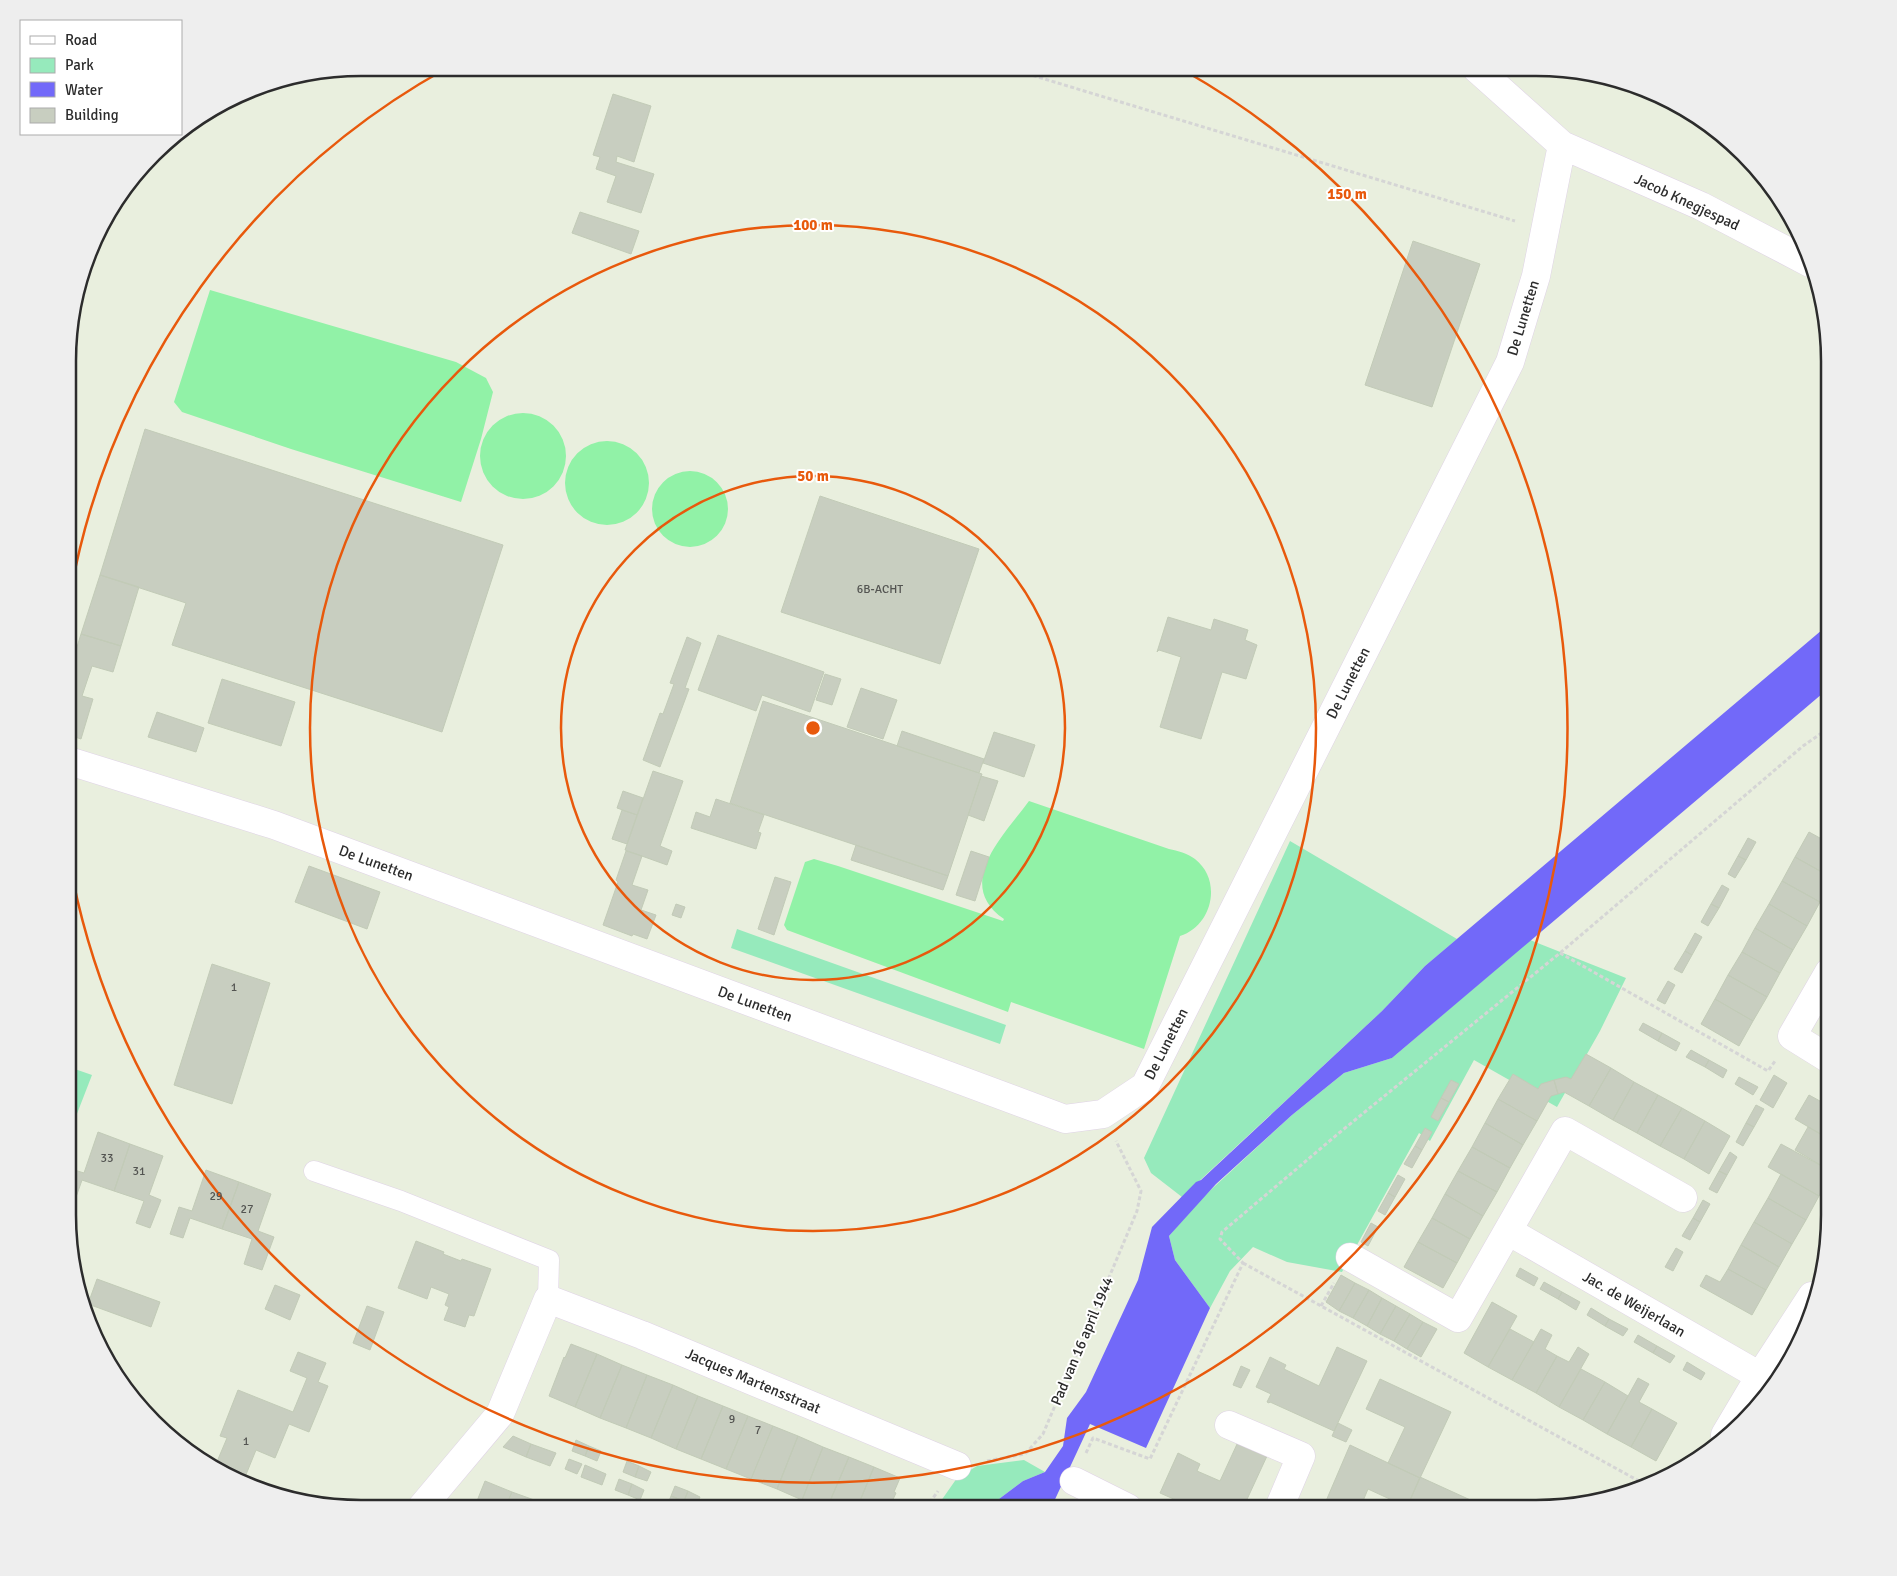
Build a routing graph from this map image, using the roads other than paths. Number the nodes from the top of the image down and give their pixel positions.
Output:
1 (1485, 76) edge
2 (1562, 145) junction
3 (1802, 259) edge
4 (76, 763) edge
5 (1821, 986) edge
6 (1821, 1054) edge
7 (314, 1171) dead end
8 (1683, 1198) dead end
9 (1508, 1232) junction
10 (1350, 1257) dead end
11 (548, 1299) junction
12 (1807, 1304) edge
13 (1760, 1376) junction
14 (1735, 1418) edge
15 (1229, 1425) dead end
16 (957, 1466) road end
17 (1074, 1481) road end
18 (428, 1500) edge
19 (1112, 1500) edge
20 (1282, 1500) edge

1 - 2 street
2 - 3 street, Jacob Knegjespad
2 - 4 street, De Lunetten
5 - 6 street
7 - 11 lane
8 - 9 street
9 - 10 street
9 - 13 street, Jac. de Weijerlaan
11 - 16 street, Jacques Martensstraat
11 - 18 street
12 - 13 street
13 - 14 street
15 - 20 street
17 - 19 street

